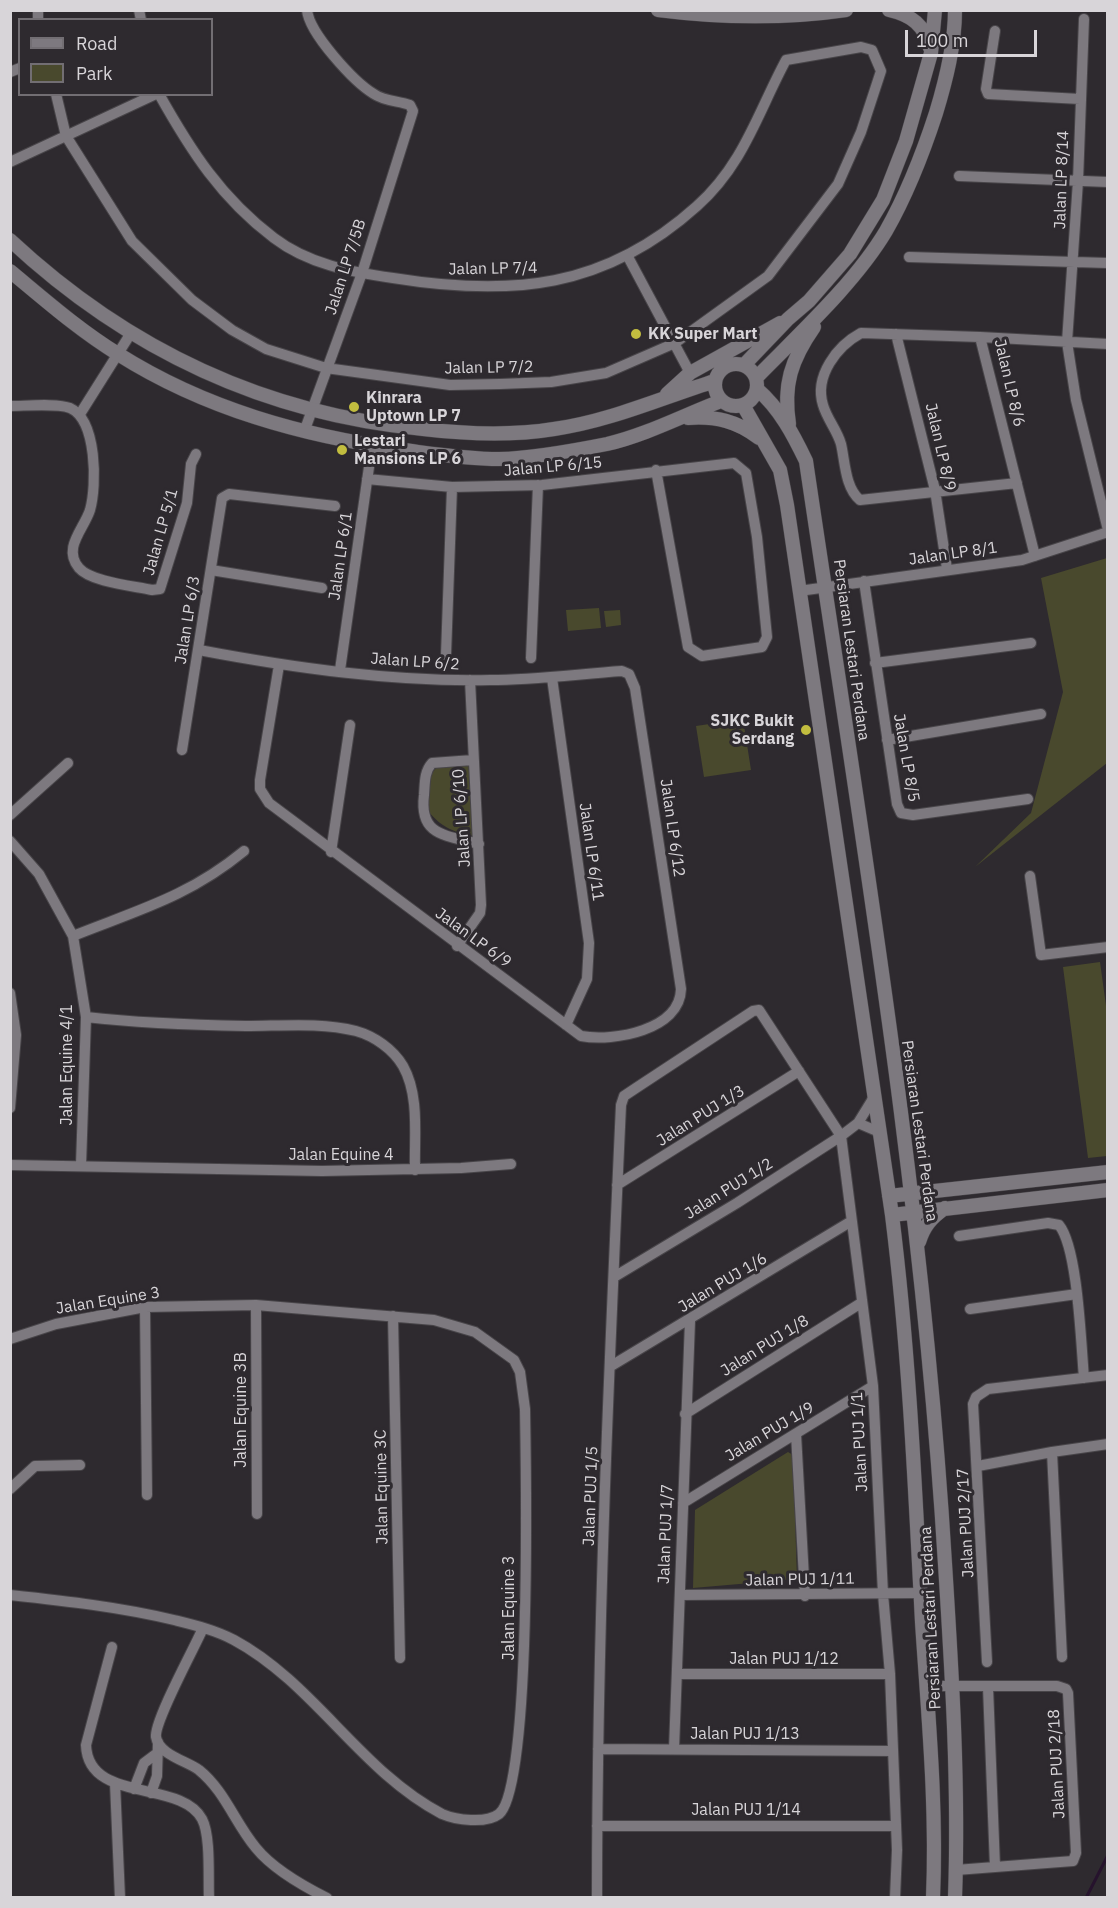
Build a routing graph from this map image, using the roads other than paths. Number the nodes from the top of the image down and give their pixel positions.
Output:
1 (658, 10) edge
2 (846, 10) edge
3 (889, 10) edge
4 (935, 10) edge
5 (955, 10) edge
6 (304, 12) edge
7 (1084, 19) dead end
8 (995, 31) dead end
9 (872, 50) joint
10 (931, 52) junction
11 (56, 96) edge
12 (153, 96) edge
13 (158, 96) edge
14 (1080, 99) junction
15 (66, 136) junction
16 (10, 162) edge
17 (959, 176) dead end
18 (1078, 181) junction
19 (1107, 182) edge
20 (10, 240) edge
21 (627, 255) junction
22 (909, 257) dead end
23 (1074, 262) junction
24 (1107, 263) edge
25 (10, 271) edge
26 (362, 273) junction
27 (838, 292) junction
28 (788, 319) junction
29 (131, 333) junction
30 (896, 334) junction
31 (980, 337) junction
32 (1067, 342) junction
33 (675, 343) junction
34 (1107, 344) edge
35 (117, 354) junction
36 (744, 365) junction
37 (326, 368) junction
38 (690, 373) junction
39 (715, 381) junction
40 (757, 384) junction
41 (663, 398) junction
42 (722, 401) junction
43 (743, 405) junction
44 (10, 406) edge
45 (312, 410) junction
46 (80, 414) junction
47 (677, 418) junction
48 (790, 429) junction
49 (304, 432) junction
50 (767, 443) junction
51 (372, 446) junction
52 (196, 454) dead end
53 (656, 470) junction
54 (367, 479) junction
55 (1017, 483) junction
56 (538, 485) junction
57 (452, 487) junction
58 (935, 490) junction
59 (335, 506) dead end
60 (1107, 531) edge
61 (1035, 556) junction
62 (947, 569) junction
63 (211, 570) junction
64 (864, 581) junction
65 (825, 586) junction
66 (322, 588) dead end
67 (799, 591) junction
68 (1030, 643) dead end
69 (199, 650) junction
70 (446, 655) dead end
71 (531, 658) dead end
72 (875, 663) junction
73 (279, 665) junction
74 (340, 670) junction
75 (629, 674) joint
76 (552, 678) junction
77 (470, 680) junction
78 (1041, 714) dead end
79 (350, 725) dead end
80 (887, 741) junction
81 (182, 750) dead end
82 (473, 760) junction
83 (68, 763) dead end
84 (1028, 799) dead end
85 (10, 815) edge
86 (10, 841) edge
87 (479, 843) junction
88 (244, 851) dead end
89 (331, 852) junction
90 (866, 871) junction
91 (841, 876) junction
92 (1030, 876) dead end
93 (73, 936) junction
94 (457, 946) junction
95 (1107, 947) edge
96 (681, 989) joint
97 (10, 993) edge
98 (86, 1017) junction
99 (566, 1025) junction
100 (800, 1071) junction
101 (624, 1096) joint
102 (873, 1097) junction
103 (10, 1108) edge
104 (858, 1123) junction
105 (879, 1132) junction
106 (841, 1136) junction
107 (511, 1164) dead end
108 (907, 1164) junction
109 (10, 1165) edge
110 (81, 1165) junction
111 (415, 1170) junction
112 (1107, 1172) edge
113 (617, 1185) junction
114 (935, 1190) junction
115 (1107, 1190) edge
116 (912, 1193) junction
117 (889, 1196) junction
118 (946, 1207) junction
119 (913, 1212) junction
120 (892, 1215) junction
121 (850, 1222) junction
122 (959, 1236) dead end
123 (917, 1249) junction
124 (614, 1277) junction
125 (1077, 1294) junction
126 (861, 1303) junction
127 (256, 1305) junction
128 (145, 1307) junction
129 (970, 1309) dead end
130 (393, 1316) junction
131 (690, 1321) junction
132 (10, 1339) edge
133 (611, 1366) junction
134 (1107, 1375) edge
135 (1084, 1378) junction
136 (873, 1386) junction
137 (685, 1414) junction
138 (796, 1434) junction
139 (1107, 1444) edge
140 (1052, 1452) junction
141 (80, 1465) dead end
142 (978, 1466) junction
143 (10, 1489) edge
144 (147, 1495) dead end
145 (683, 1503) junction
146 (257, 1514) dead end
147 (921, 1593) junction
148 (10, 1594) edge
149 (883, 1594) junction
150 (680, 1595) junction
151 (805, 1596) junction
152 (203, 1628) junction
153 (112, 1647) dead end
154 (1062, 1656) dead end
155 (400, 1658) dead end
156 (987, 1662) dead end
157 (677, 1674) junction
158 (890, 1674) junction
159 (926, 1686) junction
160 (952, 1686) junction
161 (988, 1688) junction
162 (158, 1742) junction
163 (598, 1749) junction
164 (674, 1749) junction
165 (893, 1752) junction
166 (156, 1754) junction
167 (115, 1783) junction
168 (134, 1789) junction
169 (151, 1793) junction
170 (597, 1826) junction
171 (894, 1826) junction
172 (994, 1867) junction
173 (956, 1870) junction
174 (120, 1898) edge
175 (209, 1898) edge
176 (327, 1898) edge
177 (597, 1898) edge
178 (895, 1898) edge
179 (933, 1898) edge
180 (956, 1898) edge

1 - 2 main road
3 - 10 main road
4 - 10 main road
5 - 27 main road
6 - 26 street, Jalan LP 7/5B
7 - 14 street, Jalan LP 8/14
8 - 14 street
9 - 21 street, Jalan LP 7/4
9 - 33 street, Jalan LP 7/2
10 - 28 main road
11 - 15 street, Jalan LP 7/2
12 - 15 street
13 - 26 street, Jalan LP 7/4
14 - 18 street, Jalan LP 8/14
15 - 16 street
15 - 37 street, Jalan LP 7/2
17 - 18 street
18 - 19 street
18 - 23 street, Jalan LP 8/14
20 - 29 main road
21 - 26 street, Jalan LP 7/4
21 - 33 street
22 - 23 street
23 - 24 street
23 - 32 street, Jalan LP 8/14
25 - 35 main road
26 - 37 street, Jalan LP 7/5B
27 - 40 main road
27 - 48 main road
28 - 36 main road
28 - 38 main road
29 - 35 street
29 - 45 main road
30 - 31 street
30 - 58 street, Jalan LP 8/9
30 - 58 street
31 - 32 street, Jalan LP 8/6
31 - 55 street, Jalan LP 8/6
32 - 34 street, Jalan LP 8/6
32 - 60 street, Jalan LP 8/14
33 - 37 street, Jalan LP 7/2
33 - 38 street
35 - 46 street
35 - 49 main road
36 - 39 main road
36 - 40 main road
37 - 45 street, Jalan LP 7/5B
38 - 41 main road
39 - 41 main road
39 - 42 main road
40 - 43 main road
40 - 48 main road, Persiaran Lestari Perdana
41 - 45 main road
42 - 43 main road
42 - 47 main road
43 - 50 main road, Persiaran Lestari Perdana
44 - 46 street
45 - 49 street, Jalan LP 7/5B
46 - 52 street, Jalan LP 5/1
47 - 50 main road
47 - 51 main road
48 - 65 main road, Persiaran Lestari Perdana
49 - 51 main road
50 - 67 main road, Persiaran Lestari Perdana
51 - 54 street, Jalan LP 6/1
53 - 53 street, Jalan LP 6/15
53 - 56 street, Jalan LP 6/15
54 - 57 street, Jalan LP 6/15
54 - 74 street, Jalan LP 6/1
55 - 58 street
55 - 61 street, Jalan LP 8/6
56 - 57 street, Jalan LP 6/15
56 - 71 street
57 - 70 street
58 - 62 street, Jalan LP 8/9
59 - 63 street, Jalan LP 6/3
60 - 61 street, Jalan LP 8/1
61 - 62 street, Jalan LP 8/1
62 - 64 street, Jalan LP 8/1
63 - 66 street
63 - 69 street, Jalan LP 6/3
64 - 65 street, Jalan LP 8/1
64 - 72 street, Jalan LP 8/5
65 - 67 street, Jalan LP 8/1
65 - 90 main road, Persiaran Lestari Perdana
67 - 91 main road, Persiaran Lestari Perdana
68 - 72 street
69 - 73 street, Jalan LP 6/2
69 - 81 street, Jalan LP 6/3
72 - 80 street, Jalan LP 8/5
73 - 74 street, Jalan LP 6/2
73 - 89 street, Jalan LP 6/9
74 - 77 street, Jalan LP 6/2
75 - 76 street, Jalan LP 6/2
75 - 96 street, Jalan LP 6/12
76 - 77 street, Jalan LP 6/2
76 - 99 street, Jalan LP 6/11
77 - 82 street, Jalan LP 6/10
78 - 80 street
79 - 89 street
80 - 84 street, Jalan LP 8/5
82 - 87 street, Jalan LP 6/10
82 - 87 street
83 - 85 street
86 - 93 street, Jalan Equine 4/1
87 - 94 street, Jalan LP 6/10
88 - 93 street
89 - 94 street, Jalan LP 6/9
90 - 91 main road
90 - 108 main road, Persiaran Lestari Perdana
91 - 102 main road, Persiaran Lestari Perdana
92 - 95 street
93 - 98 street, Jalan Equine 4/1
94 - 99 street, Jalan LP 6/9
96 - 99 street, Jalan LP 6/9
97 - 103 street
98 - 110 street, Jalan Equine 4/1
98 - 111 street, Jalan Equine 4
100 - 101 street, Jalan PUJ 1/1
100 - 106 street, Jalan PUJ 1/1
100 - 113 street, Jalan PUJ 1/3
101 - 113 street, Jalan PUJ 1/5
102 - 104 street, Jalan PUJ 1/2
102 - 105 main road, Persiaran Lestari Perdana
104 - 105 street
104 - 106 street, Jalan PUJ 1/2
105 - 117 main road, Persiaran Lestari Perdana
106 - 121 street, Jalan PUJ 1/1
106 - 124 street, Jalan PUJ 1/2
107 - 111 street
108 - 114 main road
108 - 116 main road, Persiaran Lestari Perdana
109 - 110 street, Jalan Equine 4
110 - 111 street, Jalan Equine 4
112 - 114 main road
113 - 124 street, Jalan PUJ 1/5
114 - 116 main road
115 - 118 main road
116 - 117 main road
116 - 119 main road, Persiaran Lestari Perdana
117 - 120 main road, Persiaran Lestari Perdana
118 - 119 main road
118 - 123 main road
119 - 120 main road
119 - 123 main road, Persiaran Lestari Perdana
120 - 147 main road, Persiaran Lestari Perdana
121 - 126 street, Jalan PUJ 1/1
121 - 131 street, Jalan PUJ 1/6
122 - 125 street
123 - 160 main road, Persiaran Lestari Perdana
124 - 133 street, Jalan PUJ 1/5
125 - 129 street
125 - 135 street
126 - 136 street, Jalan PUJ 1/1
126 - 137 street, Jalan PUJ 1/8
127 - 128 street, Jalan Equine 3
127 - 130 street, Jalan Equine 3
127 - 146 street, Jalan Equine 3B
128 - 132 street, Jalan Equine 3
128 - 144 street
130 - 152 street, Jalan Equine 3
130 - 155 street, Jalan Equine 3C
131 - 133 street, Jalan PUJ 1/6
131 - 137 street, Jalan PUJ 1/7
133 - 163 street, Jalan PUJ 1/5
134 - 135 street
135 - 142 street, Jalan PUJ 2/17
136 - 138 street, Jalan PUJ 1/9
136 - 149 street, Jalan PUJ 1/1
137 - 145 street, Jalan PUJ 1/7
138 - 145 street, Jalan PUJ 1/9
138 - 151 street
139 - 140 street
140 - 142 street
140 - 154 street
141 - 143 street
142 - 156 street, Jalan PUJ 2/17
145 - 150 street, Jalan PUJ 1/7
147 - 149 street, Jalan PUJ 1/11
147 - 159 main road, Persiaran Lestari Perdana
148 - 152 street, Jalan Equine 3
149 - 151 street, Jalan PUJ 1/11
149 - 158 street, Jalan PUJ 1/1
150 - 151 street, Jalan PUJ 1/11
150 - 157 street, Jalan PUJ 1/7
152 - 162 street
153 - 167 street
157 - 158 street, Jalan PUJ 1/12
157 - 164 street, Jalan PUJ 1/7
158 - 165 street, Jalan PUJ 1/1
159 - 160 street, Jalan PUJ 2/18
159 - 179 main road, Persiaran Lestari Perdana
160 - 161 street, Jalan PUJ 2/18
160 - 173 main road, Persiaran Lestari Perdana
161 - 172 street
161 - 172 street, Jalan PUJ 2/18
162 - 166 street
162 - 176 street
163 - 164 street, Jalan PUJ 1/13
163 - 170 street, Jalan PUJ 1/5
164 - 165 street, Jalan PUJ 1/13
165 - 171 street, Jalan PUJ 1/1
166 - 168 street
166 - 169 street
167 - 168 street
167 - 174 street
168 - 169 street
169 - 175 street
170 - 171 street, Jalan PUJ 1/14
170 - 177 street, Jalan PUJ 1/5
171 - 178 street, Jalan PUJ 1/1
172 - 173 street, Jalan PUJ 2/18
173 - 180 main road, Persiaran Lestari Perdana

